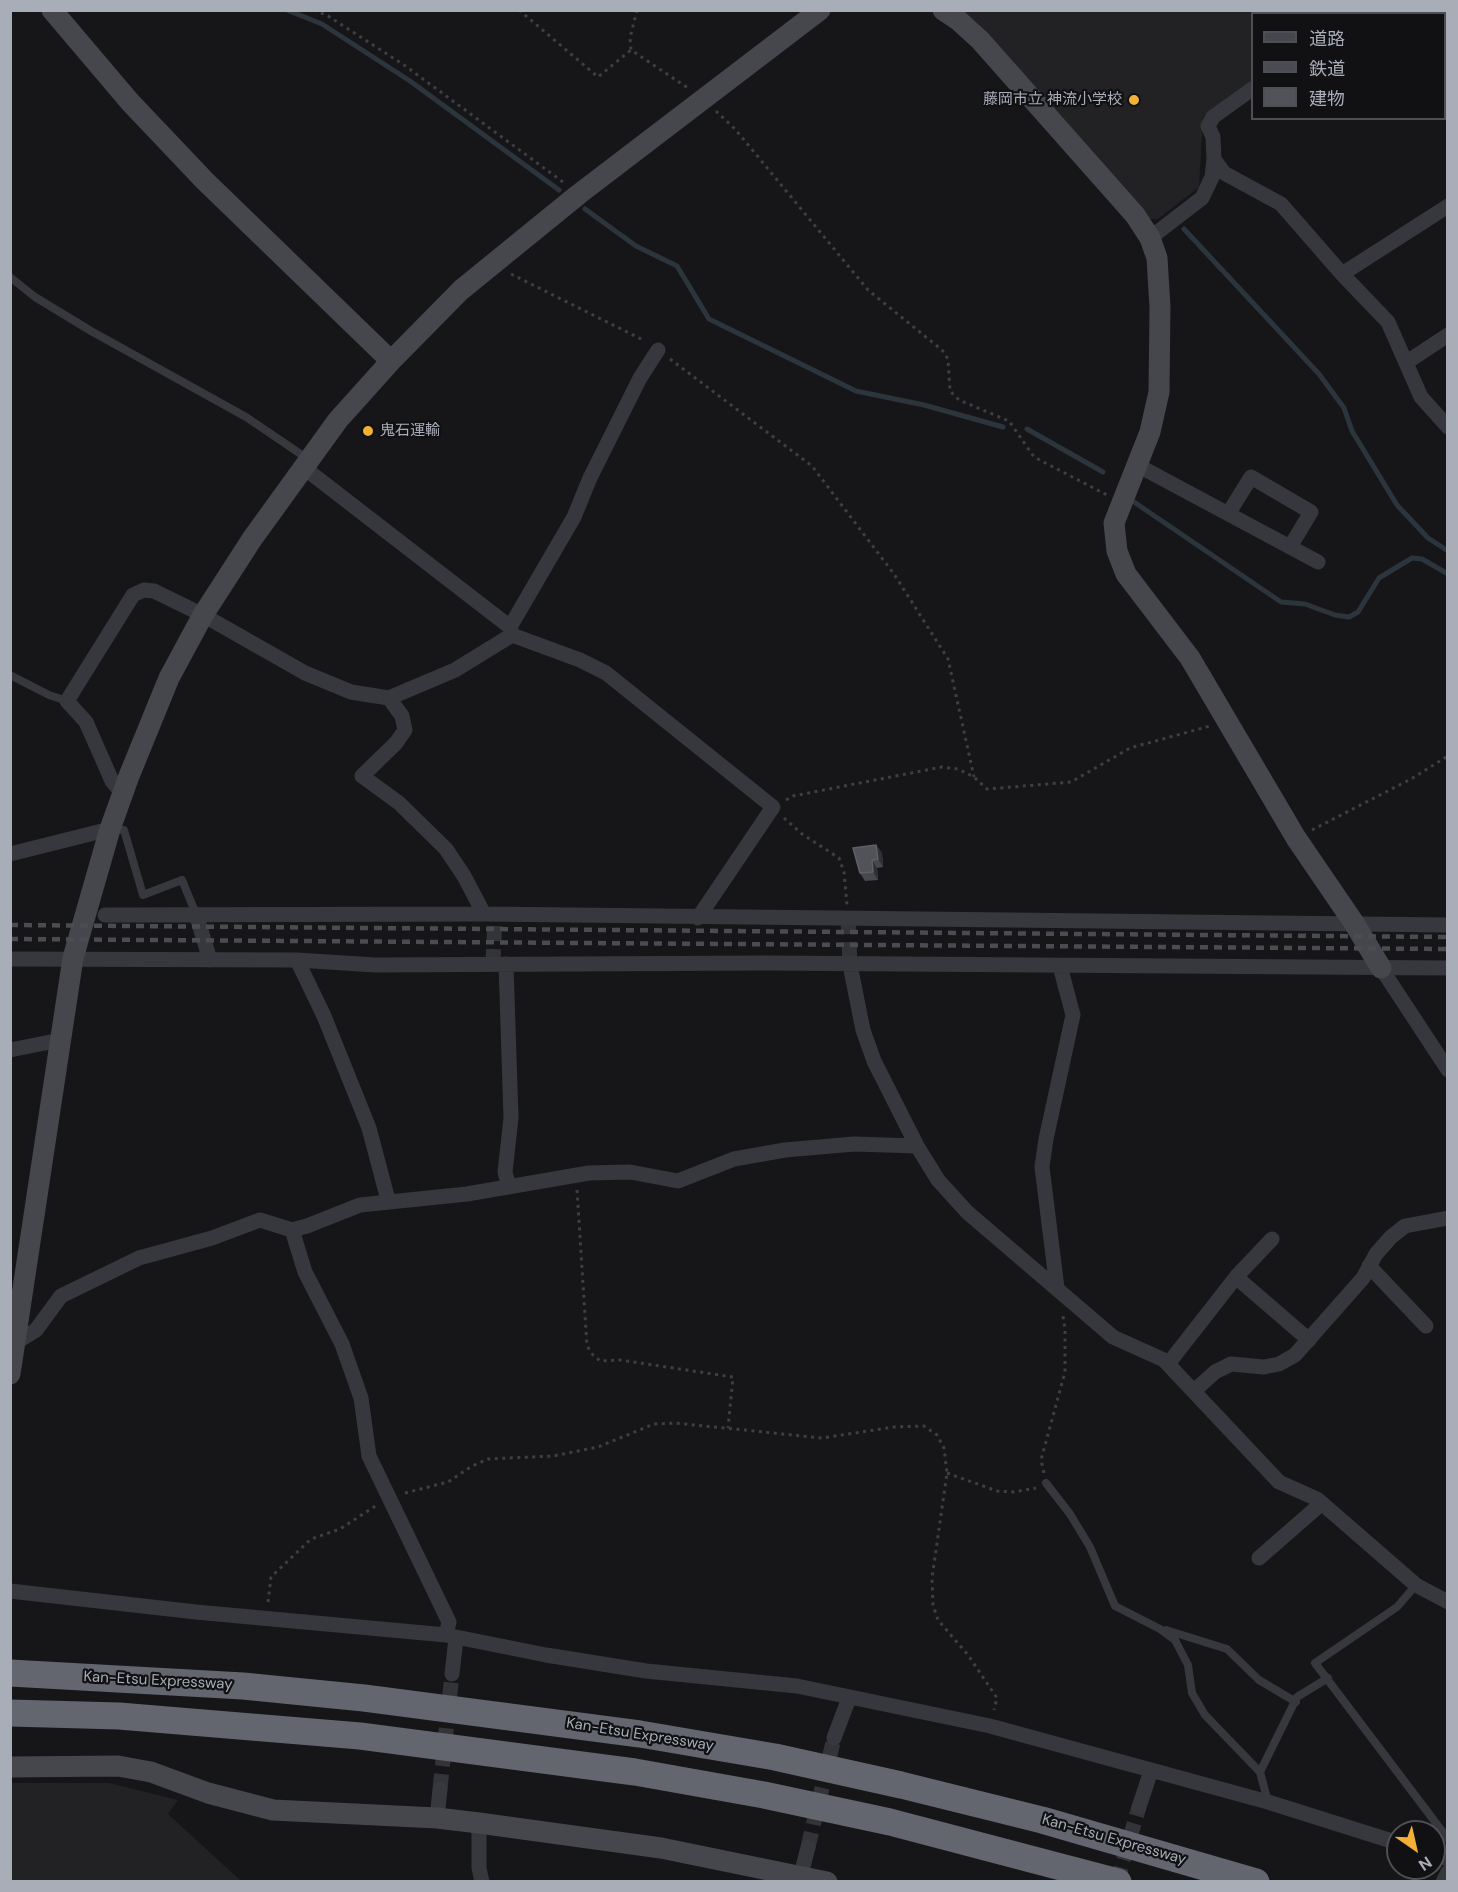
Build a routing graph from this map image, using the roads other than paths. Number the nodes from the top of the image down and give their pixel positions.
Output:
1 (52, 10) edge
2 (819, 10) edge
3 (943, 10) edge
4 (1251, 90) edge
5 (1214, 159) junction
6 (1448, 206) edge
7 (1150, 238) junction
8 (1342, 274) junction
9 (10, 277) edge
10 (1448, 335) edge
11 (658, 350) road end
12 (391, 361) junction
13 (1407, 362) junction
14 (1448, 428) edge
15 (305, 463) junction
16 (1137, 465) junction
17 (1228, 514) junction
18 (1290, 547) junction
19 (1318, 562) dead end
20 (203, 615) junction
21 (511, 631) junction
22 (10, 675) edge
23 (389, 698) junction
24 (67, 701) junction
25 (124, 795) junction
26 (110, 828) junction
27 (10, 854) edge
28 (196, 914) junction
29 (484, 914) junction
30 (105, 915) dead end
31 (698, 918) junction
32 (1354, 923) junction
33 (1448, 925) edge
34 (73, 958) junction
35 (10, 959) edge
36 (210, 960) junction
37 (297, 960) junction
38 (506, 964) junction
39 (850, 965) junction
40 (1060, 966) junction
41 (1381, 968) junction
42 (1448, 968) edge
43 (60, 1040) junction
44 (10, 1050) edge
45 (1448, 1070) edge
46 (916, 1146) junction
47 (509, 1187) junction
48 (388, 1200) junction
49 (1448, 1218) edge
50 (292, 1230) junction
51 (1272, 1239) dead end
52 (1369, 1266) junction
53 (1236, 1277) junction
54 (1057, 1288) junction
55 (1426, 1326) dead end
56 (1309, 1340) junction
57 (13, 1344) edge
58 (1168, 1364) junction
59 (10, 1374) edge
60 (1194, 1391) junction
61 (1046, 1483) road end
62 (1322, 1503) junction
63 (1259, 1558) dead end
64 (1416, 1585) junction
65 (10, 1591) edge
66 (1448, 1602) edge
67 (1160, 1629) junction
68 (451, 1637) junction
69 (10, 1673) edge
70 (452, 1674) tunnel mouth
71 (1328, 1678) junction
72 (849, 1698) junction
73 (1296, 1702) junction
74 (10, 1713) edge
75 (834, 1738) tunnel mouth
76 (10, 1767) edge
77 (1151, 1771) junction
78 (1260, 1772) junction
79 (440, 1789) tunnel mouth
80 (1269, 1802) junction
81 (1139, 1807) tunnel mouth
82 (437, 1818) junction
83 (479, 1824) junction
84 (1386, 1839) edge
85 (1448, 1839) edge
86 (808, 1847) tunnel mouth
87 (1448, 1872) edge
88 (801, 1875) junction
89 (482, 1881) edge
90 (827, 1881) edge
91 (1118, 1881) edge
92 (1256, 1881) edge
93 (1443, 1881) edge

1 - 12 street
2 - 12 street
3 - 7 street
4 - 5 street
5 - 7 street
5 - 8 street
6 - 8 street
7 - 16 street
8 - 13 street
9 - 15 lane
10 - 13 street
11 - 21 street
12 - 15 street
13 - 14 street
15 - 20 street
15 - 21 street
16 - 17 street
16 - 32 street
17 - 18 street
17 - 18 street
18 - 19 street
20 - 23 street
20 - 24 street
20 - 25 street
21 - 23 street
21 - 31 street
22 - 24 lane
23 - 29 street
24 - 25 street
25 - 26 street
26 - 27 street
26 - 28 lane
26 - 34 street
28 - 29 street
28 - 30 street
28 - 36 street
29 - 31 street
31 - 32 street
32 - 33 street
32 - 41 street
34 - 35 street
34 - 36 street
34 - 43 street
36 - 37 street
37 - 38 street
37 - 48 street
38 - 39 street
38 - 47 street
39 - 40 street
39 - 46 street
40 - 41 street
40 - 54 street
41 - 42 street
41 - 45 street
43 - 44 street
43 - 57 street
46 - 47 street
46 - 54 street
47 - 48 street
48 - 50 street
49 - 52 street
50 - 57 street
50 - 68 street
51 - 53 street
52 - 55 street
52 - 56 street
53 - 56 street
53 - 58 street
54 - 58 street
56 - 60 street
57 - 59 street
58 - 60 street
60 - 62 street
61 - 67 lane
62 - 63 street
62 - 64 street
64 - 66 street
64 - 71 lane
65 - 68 street
67 - 73 lane
67 - 78 lane
68 - 70 street
68 - 72 street
69 - 92 highway, Kan-Etsu Expressway
71 - 73 lane
71 - 85 lane
72 - 75 street
72 - 77 street
73 - 78 lane
74 - 91 highway
76 - 82 street
77 - 80 street
77 - 81 street
78 - 80 lane
79 - 82 street
80 - 84 street
82 - 83 street
83 - 88 street
83 - 89 street
86 - 88 street
87 - 93 street
88 - 90 street

